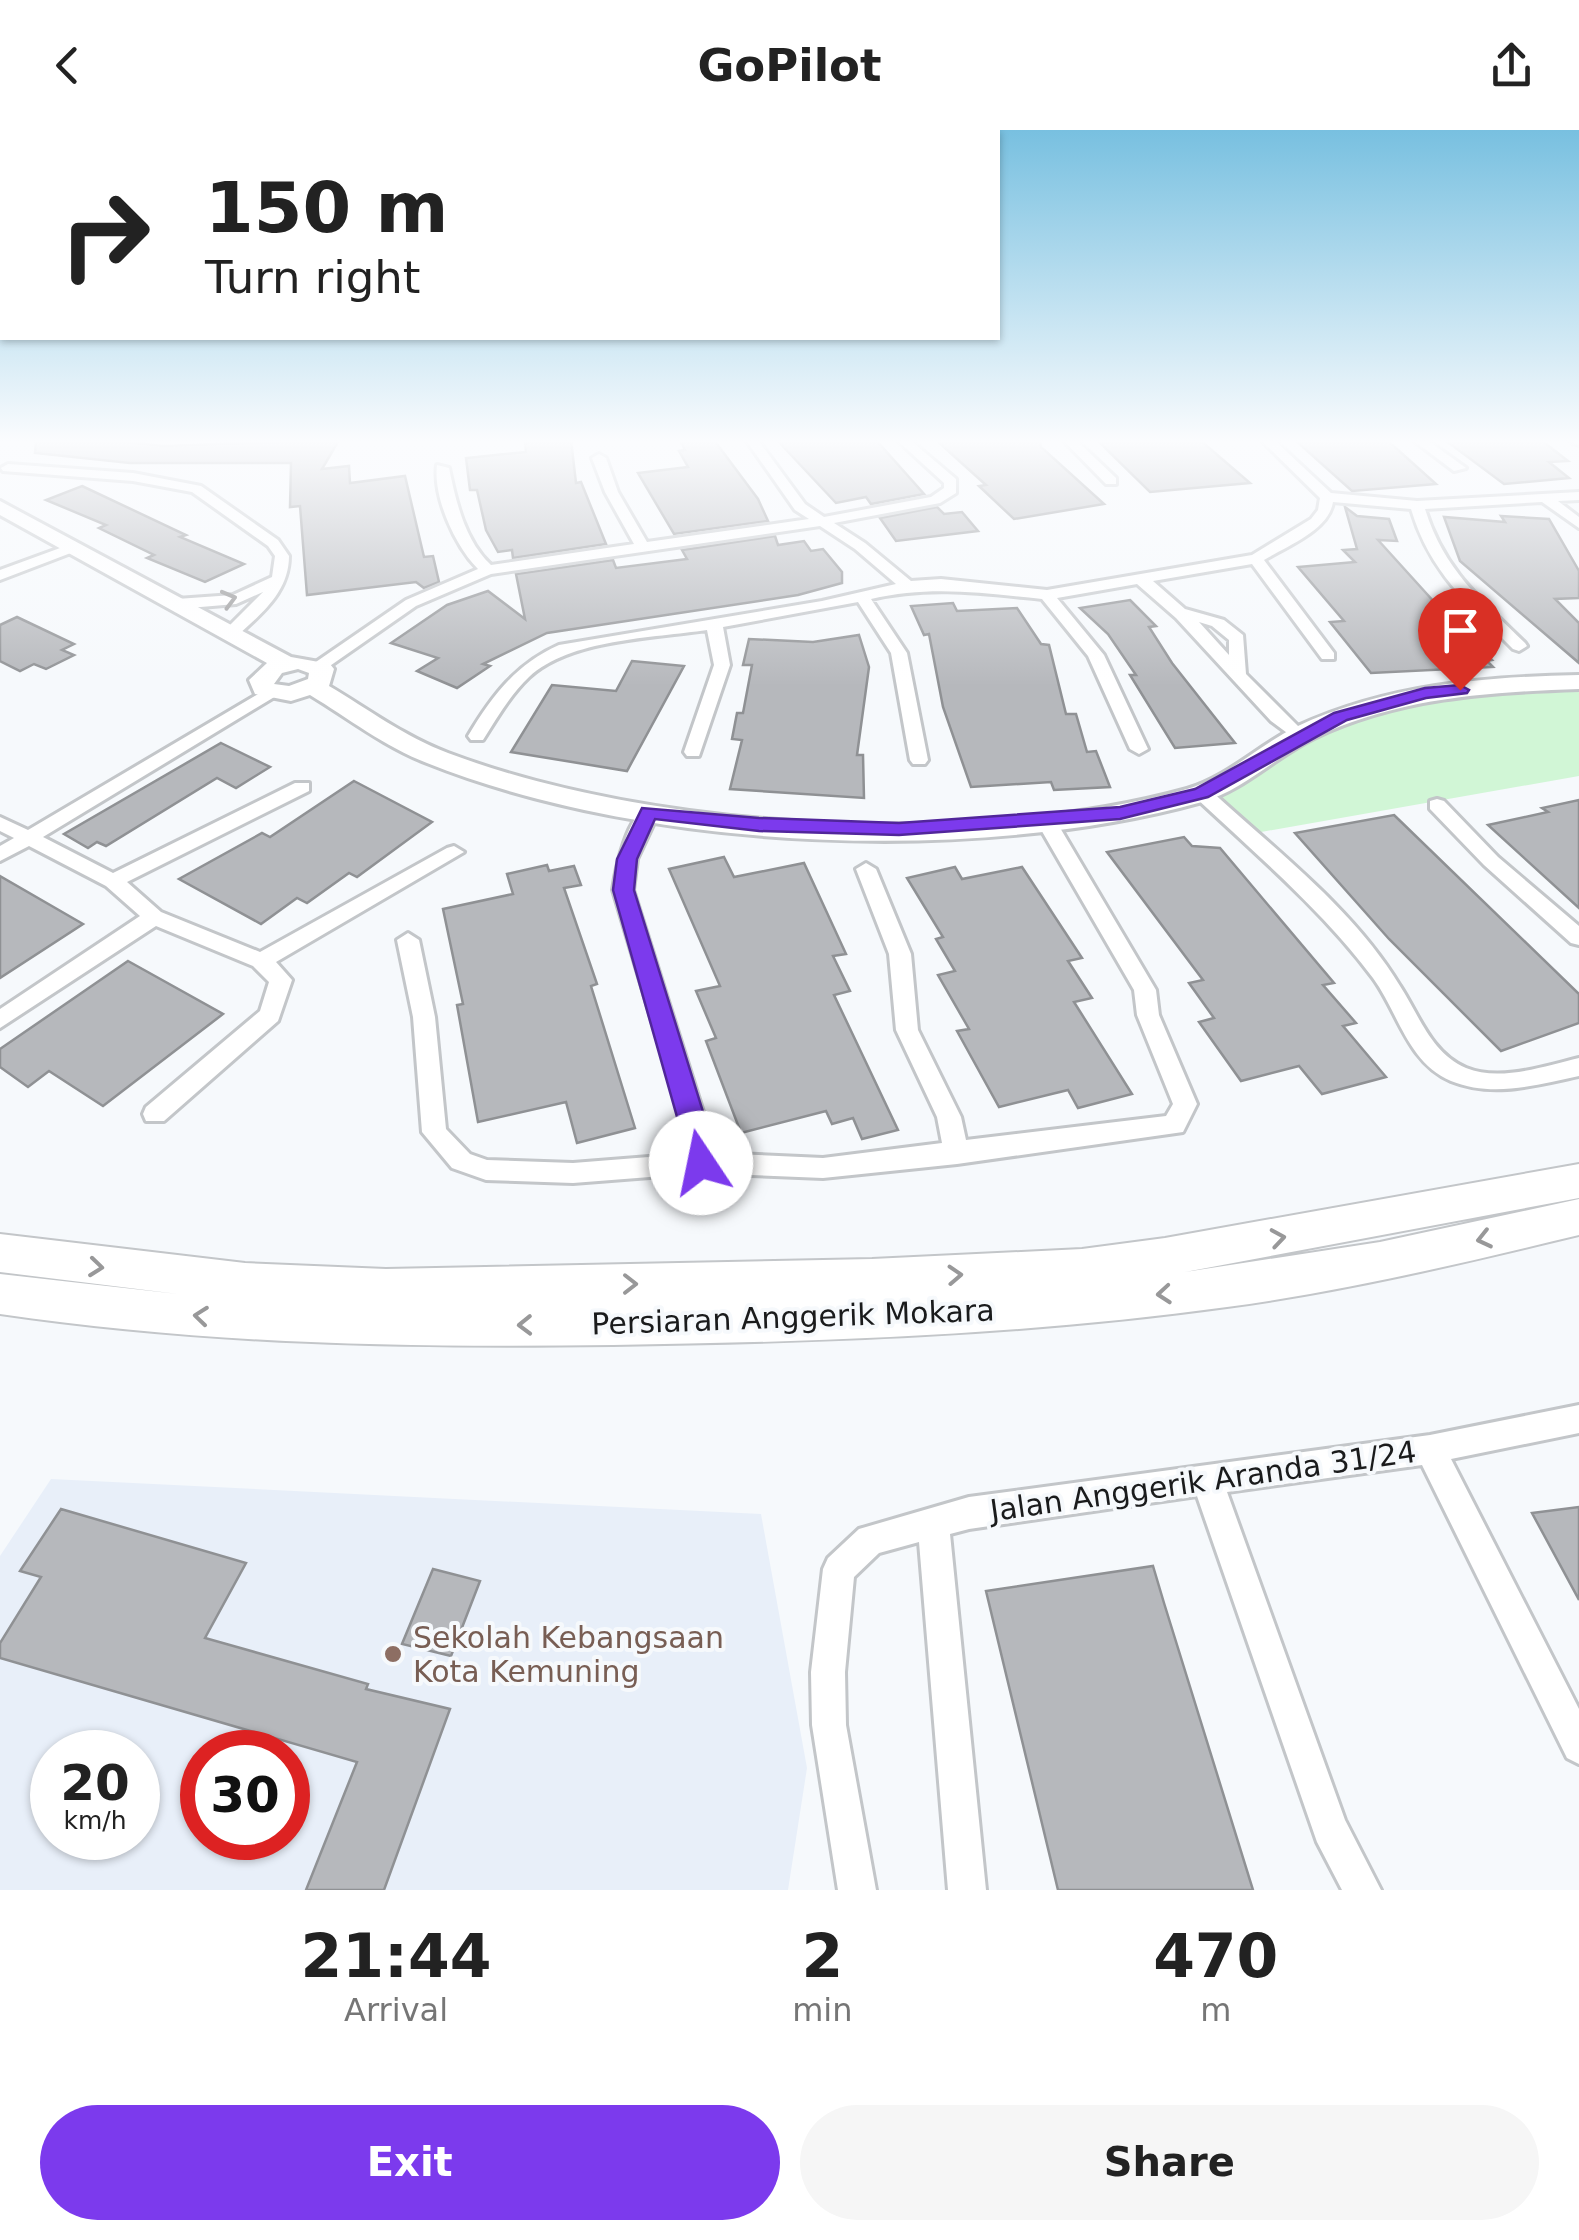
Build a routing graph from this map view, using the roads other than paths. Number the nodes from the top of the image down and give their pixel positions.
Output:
1 (21, 522) edge
2 (243, 522) edge
3 (457, 522) edge
4 (632, 522) edge
5 (818, 522) joint
6 (1316, 522) edge
7 (1423, 522) edge
8 (0, 528) edge
9 (643, 548) junction
10 (61, 552) junction
11 (1256, 559) junction
12 (488, 570) junction
13 (0, 575) edge
14 (1140, 578) junction
15 (278, 580) junction
16 (907, 586) junction
17 (1047, 595) junction
18 (864, 598) junction
19 (177, 604) junction
20 (1183, 614) junction
21 (714, 624) junction
22 (231, 632) junction
23 (1519, 646) dead end
24 (1328, 656) dead end
25 (287, 664) junction
26 (315, 676) junction
27 (1238, 677) junction
28 (1579, 682) edge
29 (267, 684) junction
30 (477, 736) dead end
31 (1298, 736) junction
32 (1138, 749) dead end
33 (692, 752) dead end
34 (919, 760) dead end
35 (302, 786) dead end
36 (1202, 793) junction
37 (1438, 805) dead end
38 (649, 812) junction
39 (1046, 821) junction
40 (0, 824) edge
41 (27, 837) junction
42 (454, 852) dead end
43 (0, 854) edge
44 (866, 869) dead end
45 (112, 881) junction
46 (154, 918) junction
47 (1579, 938) edge
48 (408, 940) dead end
49 (260, 961) junction
50 (0, 1020) edge
51 (1579, 1067) edge
52 (155, 1114) dead end
53 (957, 1154) junction
54 (701, 1163) junction
55 (1579, 1181) edge
56 (1579, 1216) edge
57 (0, 1253) edge
58 (0, 1294) edge
59 (1579, 1419) edge
60 (1430, 1449) junction
61 (1207, 1480) junction
62 (933, 1522) junction
63 (1579, 1746) edge
64 (856, 1890) edge
65 (967, 1890) edge
66 (1362, 1890) edge

1 - 10 street
2 - 15 street
3 - 12 street
4 - 9 street
5 - 9 street
5 - 16 street
6 - 11 street
7 - 23 street
8 - 10 street
9 - 12 street
10 - 13 street
10 - 19 street
10 - 29 street
11 - 14 street
11 - 24 street
12 - 26 street
14 - 17 street
14 - 20 street
19 -> 15 street
15 - 22 street
16 - 17 street
16 - 18 street
17 - 32 street
18 - 21 street
18 - 34 street
19 - 22 street
20 - 27 street
20 - 27 street
21 - 30 street
21 - 33 street
22 - 25 street
25 - 26 street
25 - 29 street
26 - 29 street
26 - 38 street
27 - 31 street
28 - 31 street
29 - 41 street
31 - 36 street
35 - 45 street
36 - 39 street
36 - 51 street
37 - 47 street
38 - 39 street
38 - 54 street
39 - 53 street
40 - 41 street
41 - 43 street
41 - 45 street
42 - 49 street
44 - 53 street
45 - 46 street
46 - 49 street
46 - 50 street
48 - 54 street
49 - 52 street
53 - 54 street
57 -> 55 main road, Persiaran Anggerik Mokara
56 -> 58 main road, Persiaran Anggerik Mokara
59 - 60 street, Jalan Anggerik Aranda 31/24
60 - 61 street, Jalan Anggerik Aranda 31/24
60 - 63 street
61 - 62 street, Jalan Anggerik Aranda 31/24
61 - 66 street
62 - 64 street, Jalan Anggerik Aranda 31/24
62 - 65 street

